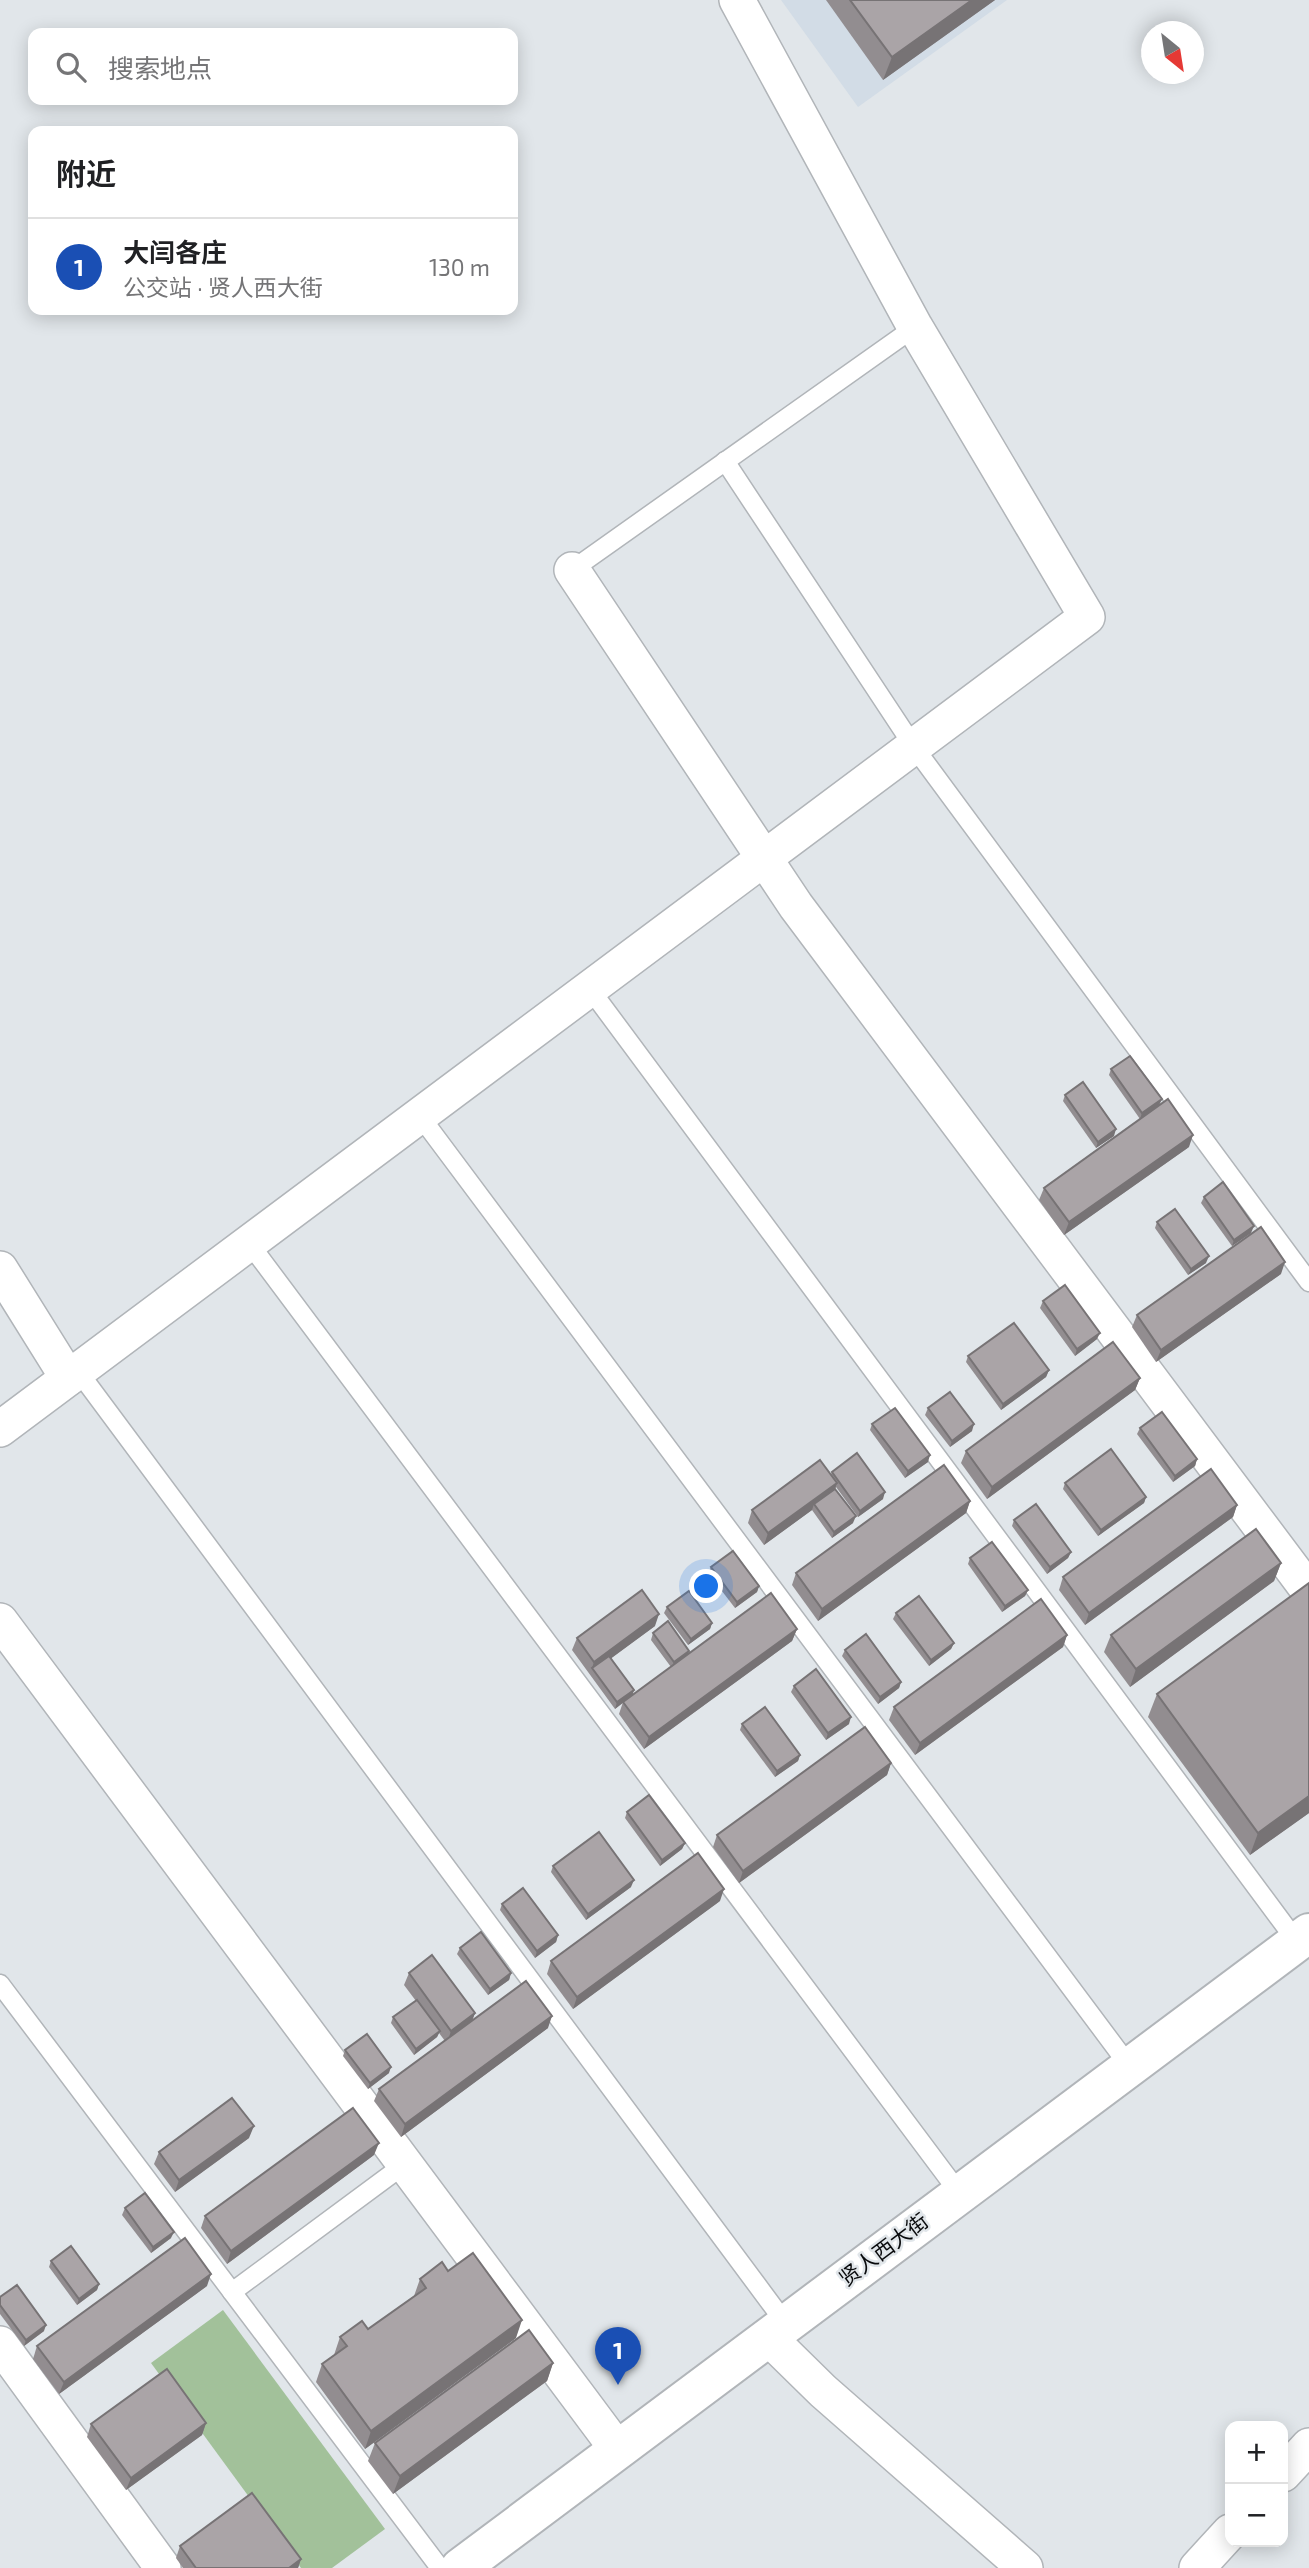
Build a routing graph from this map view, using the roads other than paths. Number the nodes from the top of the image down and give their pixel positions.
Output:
1 (737, 0) edge
2 (915, 327) junction
3 (724, 461) junction
4 (572, 570) joint
5 (914, 747) junction
6 (765, 858) junction
7 (590, 989) junction
8 (420, 1115) junction
9 (249, 1244) junction
10 (0, 1269) edge
11 (1309, 1282) edge
12 (73, 1374) junction
13 (0, 1429) edge
14 (1309, 1591) edge
15 (0, 1621) edge
16 (1303, 1937) edge
17 (0, 1984) edge
18 (1130, 2067) junction
19 (405, 2164) junction
20 (960, 2194) junction
21 (232, 2292) junction
22 (777, 2330) junction
23 (0, 2344) edge
24 (1309, 2445) edge
25 (618, 2450) junction
26 (1288, 2468) edge
27 (1225, 2538) edge
28 (163, 2568) edge
29 (440, 2568) edge
30 (460, 2568) edge
31 (1025, 2568) edge
32 (1198, 2568) edge

1 - 2 street
2 - 3 lane
2 - 5 street
3 - 4 lane
3 - 5 lane
4 - 6 street
5 - 6 street
5 - 11 lane
6 - 7 street
6 - 14 street
7 - 8 street
7 - 16 lane
8 - 9 street
8 - 18 lane
9 - 12 street
9 - 20 lane
10 - 12 street
12 - 13 street
12 - 22 lane
15 - 19 street
16 - 18 street, 贤人西大街
17 - 21 lane
18 - 20 street, 贤人西大街
19 - 21 lane
19 - 25 street
20 - 22 street, 贤人西大街
21 - 29 lane
22 - 25 street, 贤人西大街
22 - 31 street
23 - 28 street
24 - 26 street
25 - 30 street, 贤人西大街
27 - 32 street

